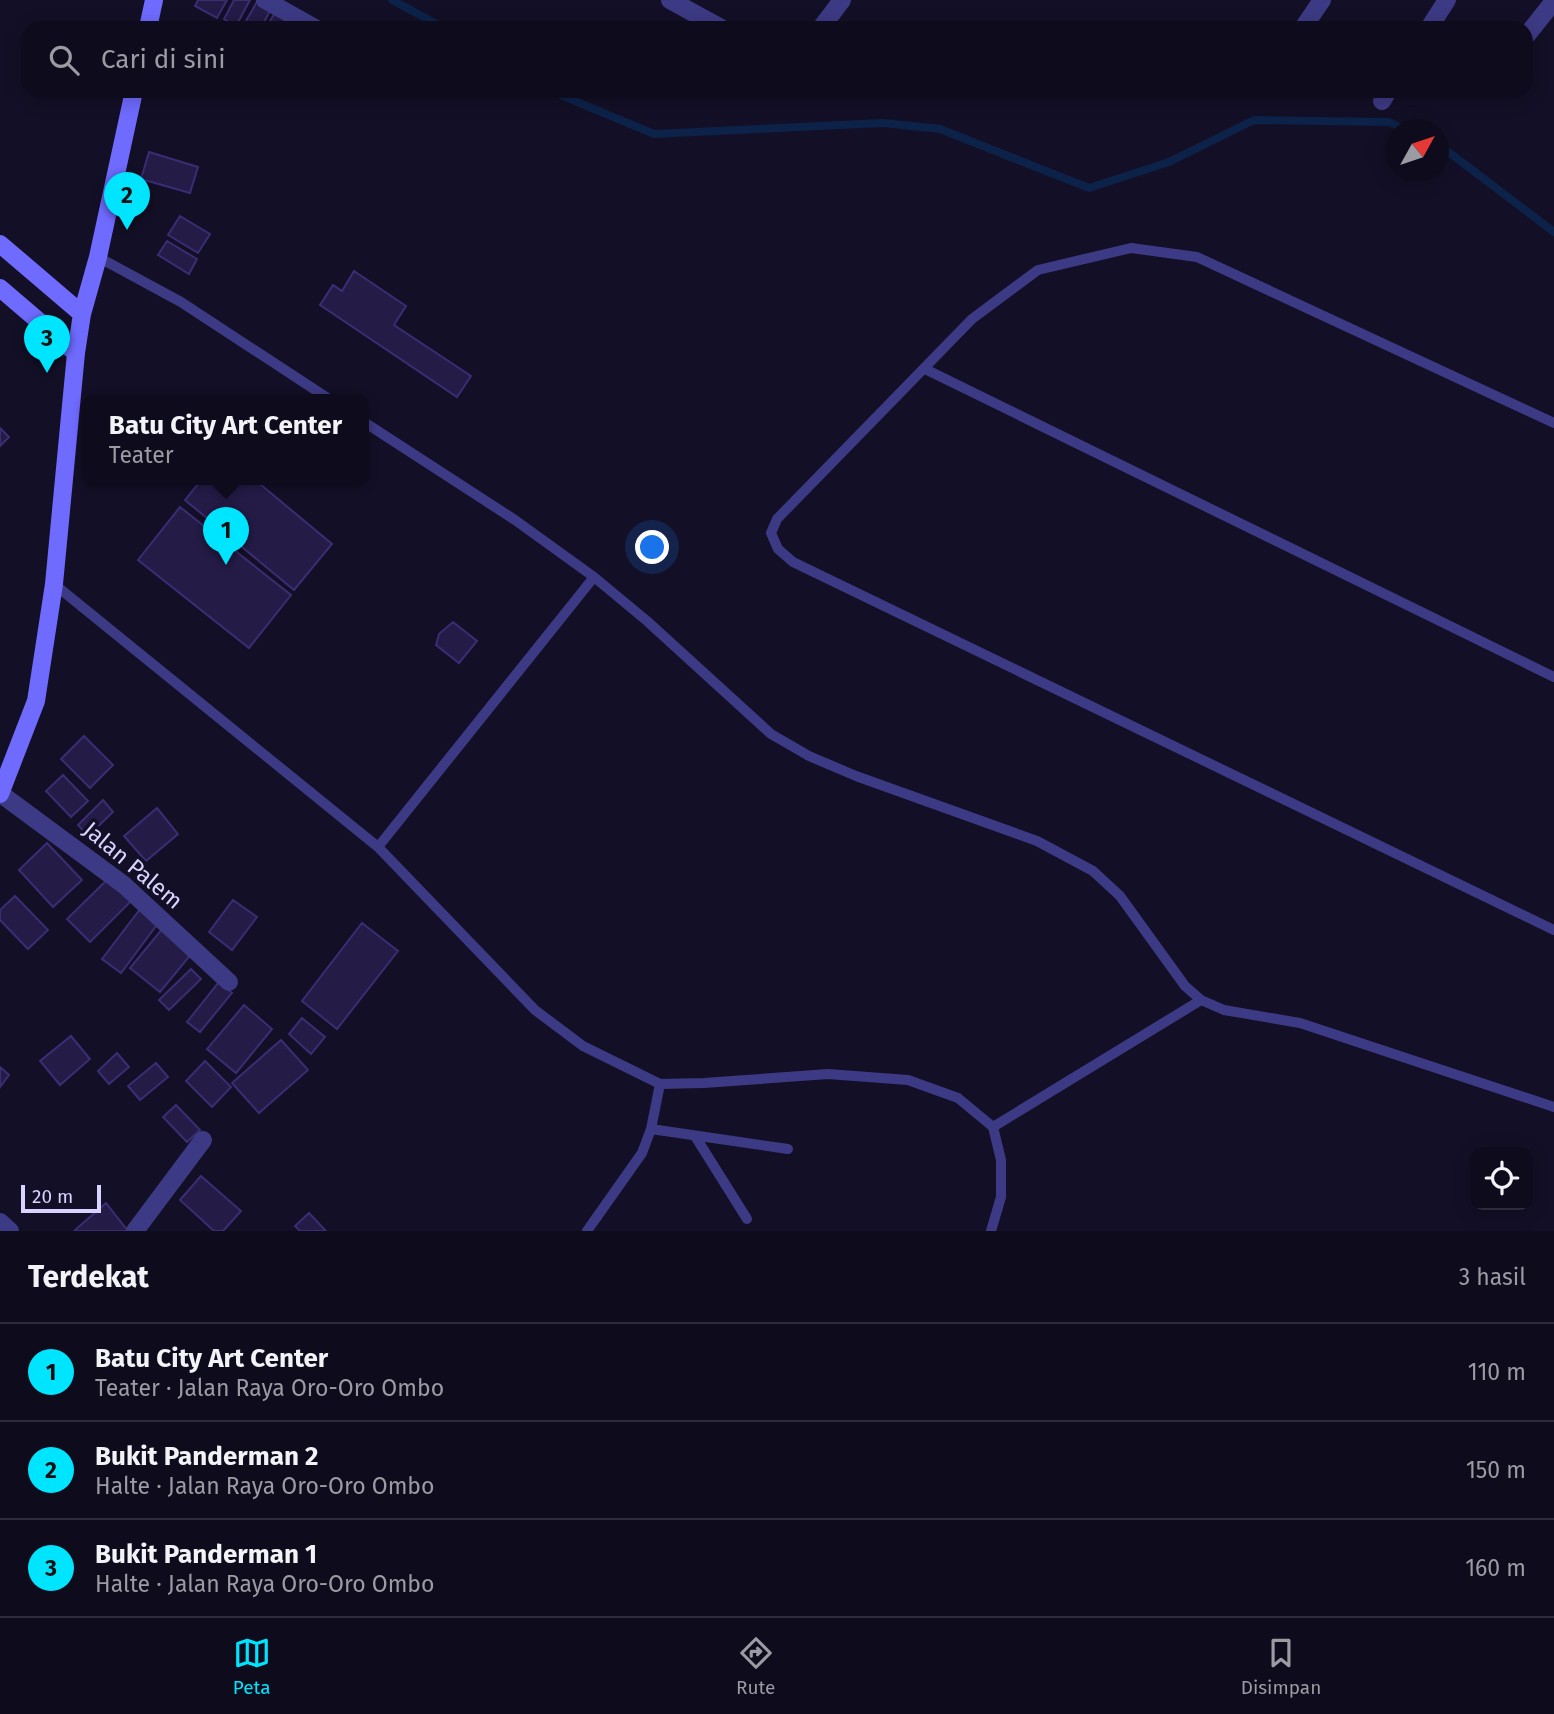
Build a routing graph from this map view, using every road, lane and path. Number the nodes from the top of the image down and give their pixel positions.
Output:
1 (154, 0) edge
2 (265, 0) edge
3 (670, 0) edge
4 (842, 0) edge
5 (1322, 0) edge
6 (1447, 0) edge
7 (1554, 1) edge
8 (150, 21) edge
9 (302, 21) edge
10 (708, 21) edge
11 (826, 21) edge
12 (1308, 21) edge
13 (1434, 21) edge
14 (1533, 28) edge
15 (132, 98) edge
16 (0, 244) edge
17 (98, 257) junction
18 (0, 288) edge
19 (82, 314) junction
20 (76, 353) junction
21 (925, 369) junction
22 (321, 394) edge
23 (1554, 423) edge
24 (369, 425) edge
25 (594, 577) junction
26 (54, 584) junction
27 (1554, 677) edge
28 (0, 794) edge
29 (378, 847) junction
30 (1554, 930) edge
31 (229, 982) dead end
32 (1201, 1000) junction
33 (660, 1084) junction
34 (1554, 1107) edge
35 (993, 1127) junction
36 (651, 1129) junction
37 (695, 1136) junction
38 (203, 1140) dead end
39 (788, 1149) dead end
40 (747, 1219) dead end
41 (0, 1222) edge
42 (10, 1231) edge
43 (135, 1231) edge
44 (587, 1231) edge
45 (991, 1231) edge

1 - 8 main road
2 - 9 street
3 - 10 street
4 - 11 street
5 - 12 street
6 - 13 street
7 - 14 street
15 - 17 main road
16 - 19 main road
17 - 19 main road
17 - 22 lane
18 - 20 main road
19 - 20 main road
20 - 26 main road
21 - 23 lane
21 - 27 lane
21 - 30 lane
24 - 25 lane
25 - 29 lane
25 - 32 lane
26 - 28 main road
26 - 29 lane
28 - 31 street, Jalan Palem
29 - 33 lane
32 - 34 lane
32 - 35 lane
33 - 35 lane
33 - 36 lane
35 - 45 lane
36 - 37 lane
36 - 44 lane
37 - 39 lane
37 - 40 lane
38 - 43 street
41 - 42 street

